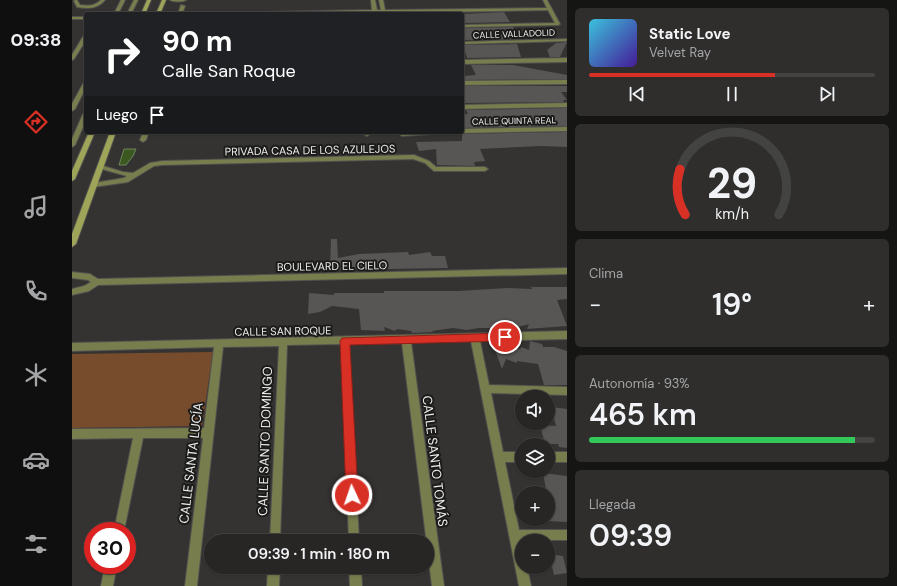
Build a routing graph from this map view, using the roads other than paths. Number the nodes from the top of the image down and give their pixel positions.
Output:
1 (103, 0) edge
2 (123, 0) edge
3 (136, 0) edge
4 (150, 0) edge
5 (164, 0) edge
6 (172, 0) edge
7 (184, 0) edge
8 (373, 0) edge
9 (381, 0) edge
10 (545, 0) edge
11 (75, 1) edge
12 (183, 6) dead end
13 (550, 8) junction
14 (117, 12) edge
15 (130, 12) edge
16 (144, 12) edge
17 (159, 12) edge
18 (181, 12) edge
19 (375, 12) edge
20 (383, 12) edge
21 (416, 12) edge
22 (72, 18) edge
23 (84, 18) edge
24 (464, 26) edge
25 (84, 39) edge
26 (566, 39) edge
27 (464, 43) edge
28 (72, 59) edge
29 (567, 60) edge
30 (464, 62) edge
31 (567, 82) edge
32 (464, 83) edge
33 (84, 87) edge
34 (567, 105) edge
35 (464, 108) edge
36 (72, 109) edge
37 (84, 118) edge
38 (567, 129) edge
39 (464, 131) edge
40 (91, 134) edge
41 (112, 134) edge
42 (145, 134) edge
43 (74, 136) edge
44 (143, 140) dead end
45 (72, 145) edge
46 (100, 167) junction
47 (485, 169) dead end
48 (136, 176) junction
49 (72, 179) edge
50 (94, 185) junction
51 (72, 244) edge
52 (567, 271) edge
53 (72, 275) edge
54 (97, 282) junction
55 (72, 292) edge
56 (567, 335) edge
57 (475, 338) junction
58 (406, 339) junction
59 (345, 341) junction
60 (283, 342) junction
61 (219, 344) junction
62 (72, 347) edge
63 (485, 389) junction
64 (567, 391) edge
65 (208, 433) junction
66 (139, 434) junction
67 (73, 437) edge
68 (499, 457) junction
69 (515, 457) edge
70 (555, 457) edge
71 (567, 457) edge
72 (121, 522) edge
73 (275, 534) edge
74 (354, 534) edge
75 (515, 535) edge
76 (555, 535) edge
77 (567, 535) edge
78 (110, 574) edge
79 (274, 574) edge
80 (355, 574) edge
81 (523, 574) edge
82 (107, 586) edge
83 (191, 586) edge
84 (273, 586) edge
85 (356, 586) edge
86 (438, 586) edge
87 (525, 586) edge

1 - 11 lane
2 - 14 lane
3 - 15 lane
4 - 16 main road
5 - 17 main road
6 - 7 street
8 - 19 street
9 - 20 street
10 - 13 street
12 - 18 street
13 - 21 street
13 - 24 street
22 - 23 lane
25 - 28 lane
26 - 27 street, CALLE VALLADOLID
29 - 30 street
31 - 32 street
33 - 36 lane
34 - 35 street
37 - 43 lane
38 - 39 street, CALLE QUINTA REAL
40 - 49 main road
41 - 46 main road
42 - 44 street
43 - 45 lane
46 - 48 street
46 - 50 main road
47 - 48 street, PRIVADA CASA DE LOS AZULEJOS
48 - 50 street
50 - 51 main road
52 - 54 street, BOULEVARD EL CIELO
53 - 54 street, BOULEVARD EL CIELO
54 - 55 street, BOULEVARD EL CIELO
56 - 57 street, CALLE SAN ROQUE
57 - 58 street, CALLE SAN ROQUE
57 - 63 street
58 - 59 street, CALLE SAN ROQUE
58 - 86 street, CALLE SANTO TOMÁS
59 - 60 street, CALLE SAN ROQUE
59 - 74 street
60 - 61 street, CALLE SAN ROQUE
60 - 73 street, CALLE SANTO DOMINGO
61 - 62 street, CALLE SAN ROQUE
61 - 65 street, CALLE SANTA LUCÍA
63 - 64 street
63 - 68 street
65 - 66 street
65 - 83 street, CALLE SANTA LUCÍA
66 - 67 street
66 - 72 street
68 - 69 street
68 - 75 street
70 - 71 street
76 - 77 street
78 - 82 street
79 - 84 street
80 - 85 street
81 - 87 street

